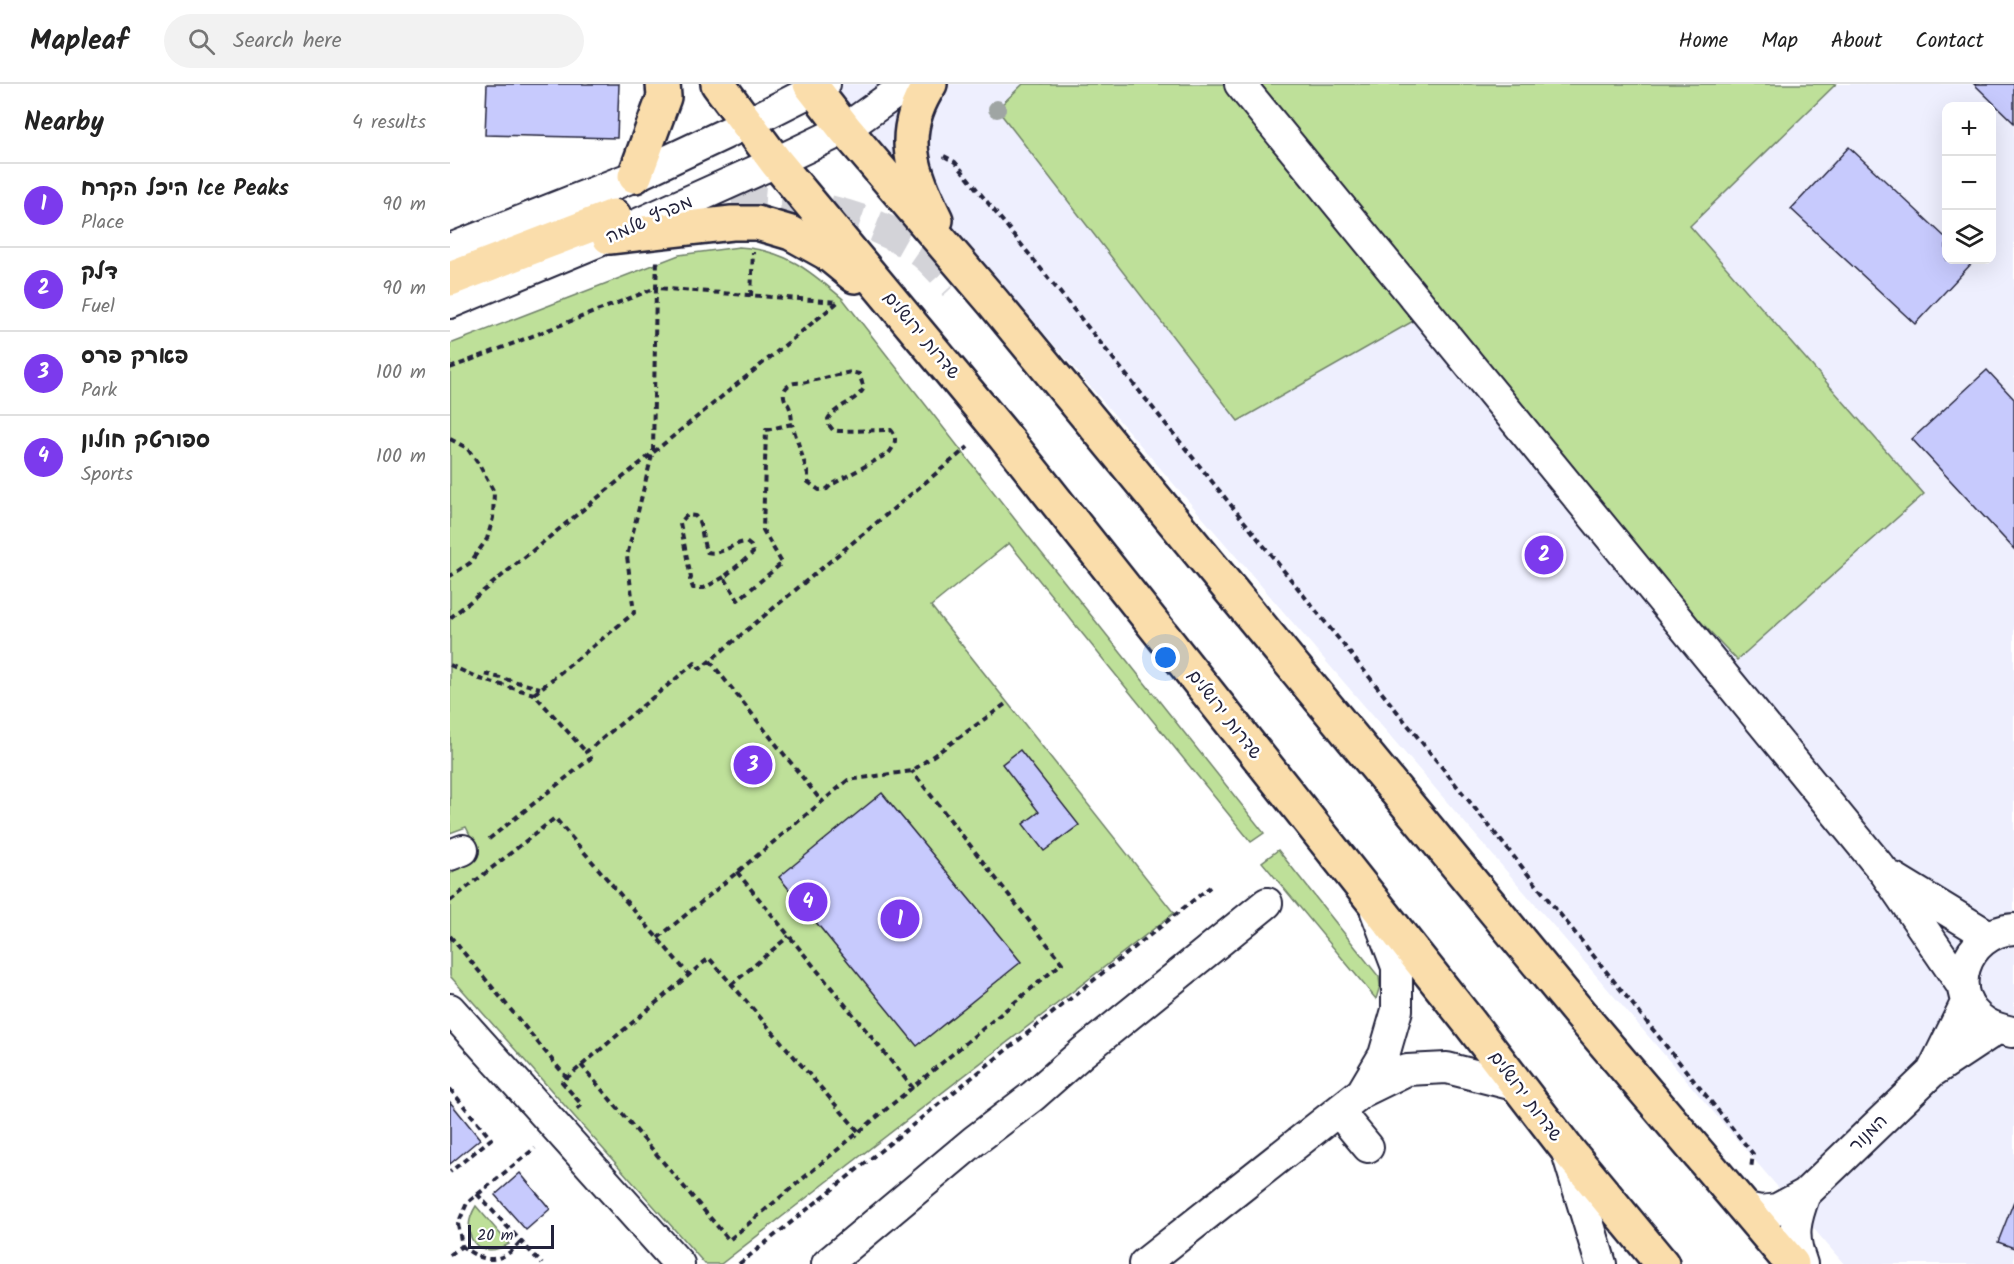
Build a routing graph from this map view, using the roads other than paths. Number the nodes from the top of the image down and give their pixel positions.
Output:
1 (663, 84) edge
2 (718, 84) edge
3 (908, 84) edge
4 (930, 84) edge
5 (1240, 84) edge
6 (817, 86) edge
7 (748, 123) junction
8 (846, 129) junction
9 (776, 162) junction
10 (635, 176) junction
11 (611, 227) junction
12 (450, 249) edge
13 (450, 279) edge
14 (955, 285) tunnel mouth
15 (993, 302) junction
16 (450, 303) edge
17 (915, 326) junction
18 (1317, 696) junction
19 (1885, 873) junction
20 (1370, 897) junction
21 (1267, 903) dead end
22 (2001, 933) edge
23 (1965, 994) junction
24 (450, 1009) edge
25 (2005, 1030) edge
26 (1932, 1072) junction
27 (1518, 1086) junction
28 (1362, 1092) junction
29 (1339, 1112) junction
30 (1368, 1147) dead end
31 (1566, 1148) junction
32 (1805, 1194) junction
33 (1746, 1208) junction
34 (679, 1264) edge
35 (827, 1264) edge
36 (1144, 1264) edge
37 (1601, 1264) edge
38 (1662, 1264) edge
39 (1792, 1264) edge
40 (1802, 1264) edge

1 - 10 main road
2 - 7 main road, שדרות ירושלים
3 - 8 street, מפרץ שלמה
4 - 15 main road
5 - 19 street
6 - 7 street
6 - 8 main road
7 - 9 main road, שדרות ירושלים
7 - 10 street
8 - 9 street, מפרץ שלמה
8 - 15 main road
9 - 11 street, מפרץ שלמה
9 - 17 main road, שדרות ירושלים
10 - 12 street
11 - 13 main road
11 - 16 street, מפרץ שלמה
11 - 17 main road
14 - 18 main road
15 - 18 main road
17 - 20 main road, שדרות ירושלים
18 - 33 main road
19 - 22 street
19 - 23 street
20 - 27 main road, שדרות ירושלים
20 - 28 street
21 - 35 street
22 - 23 street, המנור
23 - 25 street
23 - 26 street, המנור
24 - 34 street
25 - 26 street, המנור
26 - 32 street, המנור
27 - 28 street
27 - 31 main road, שדרות ירושלים
28 - 29 street
29 - 30 street
29 - 36 street
31 - 37 street
31 - 38 main road, שדרות ירושלים
32 - 33 street, המנור
32 - 40 street, המנור
33 - 39 main road

